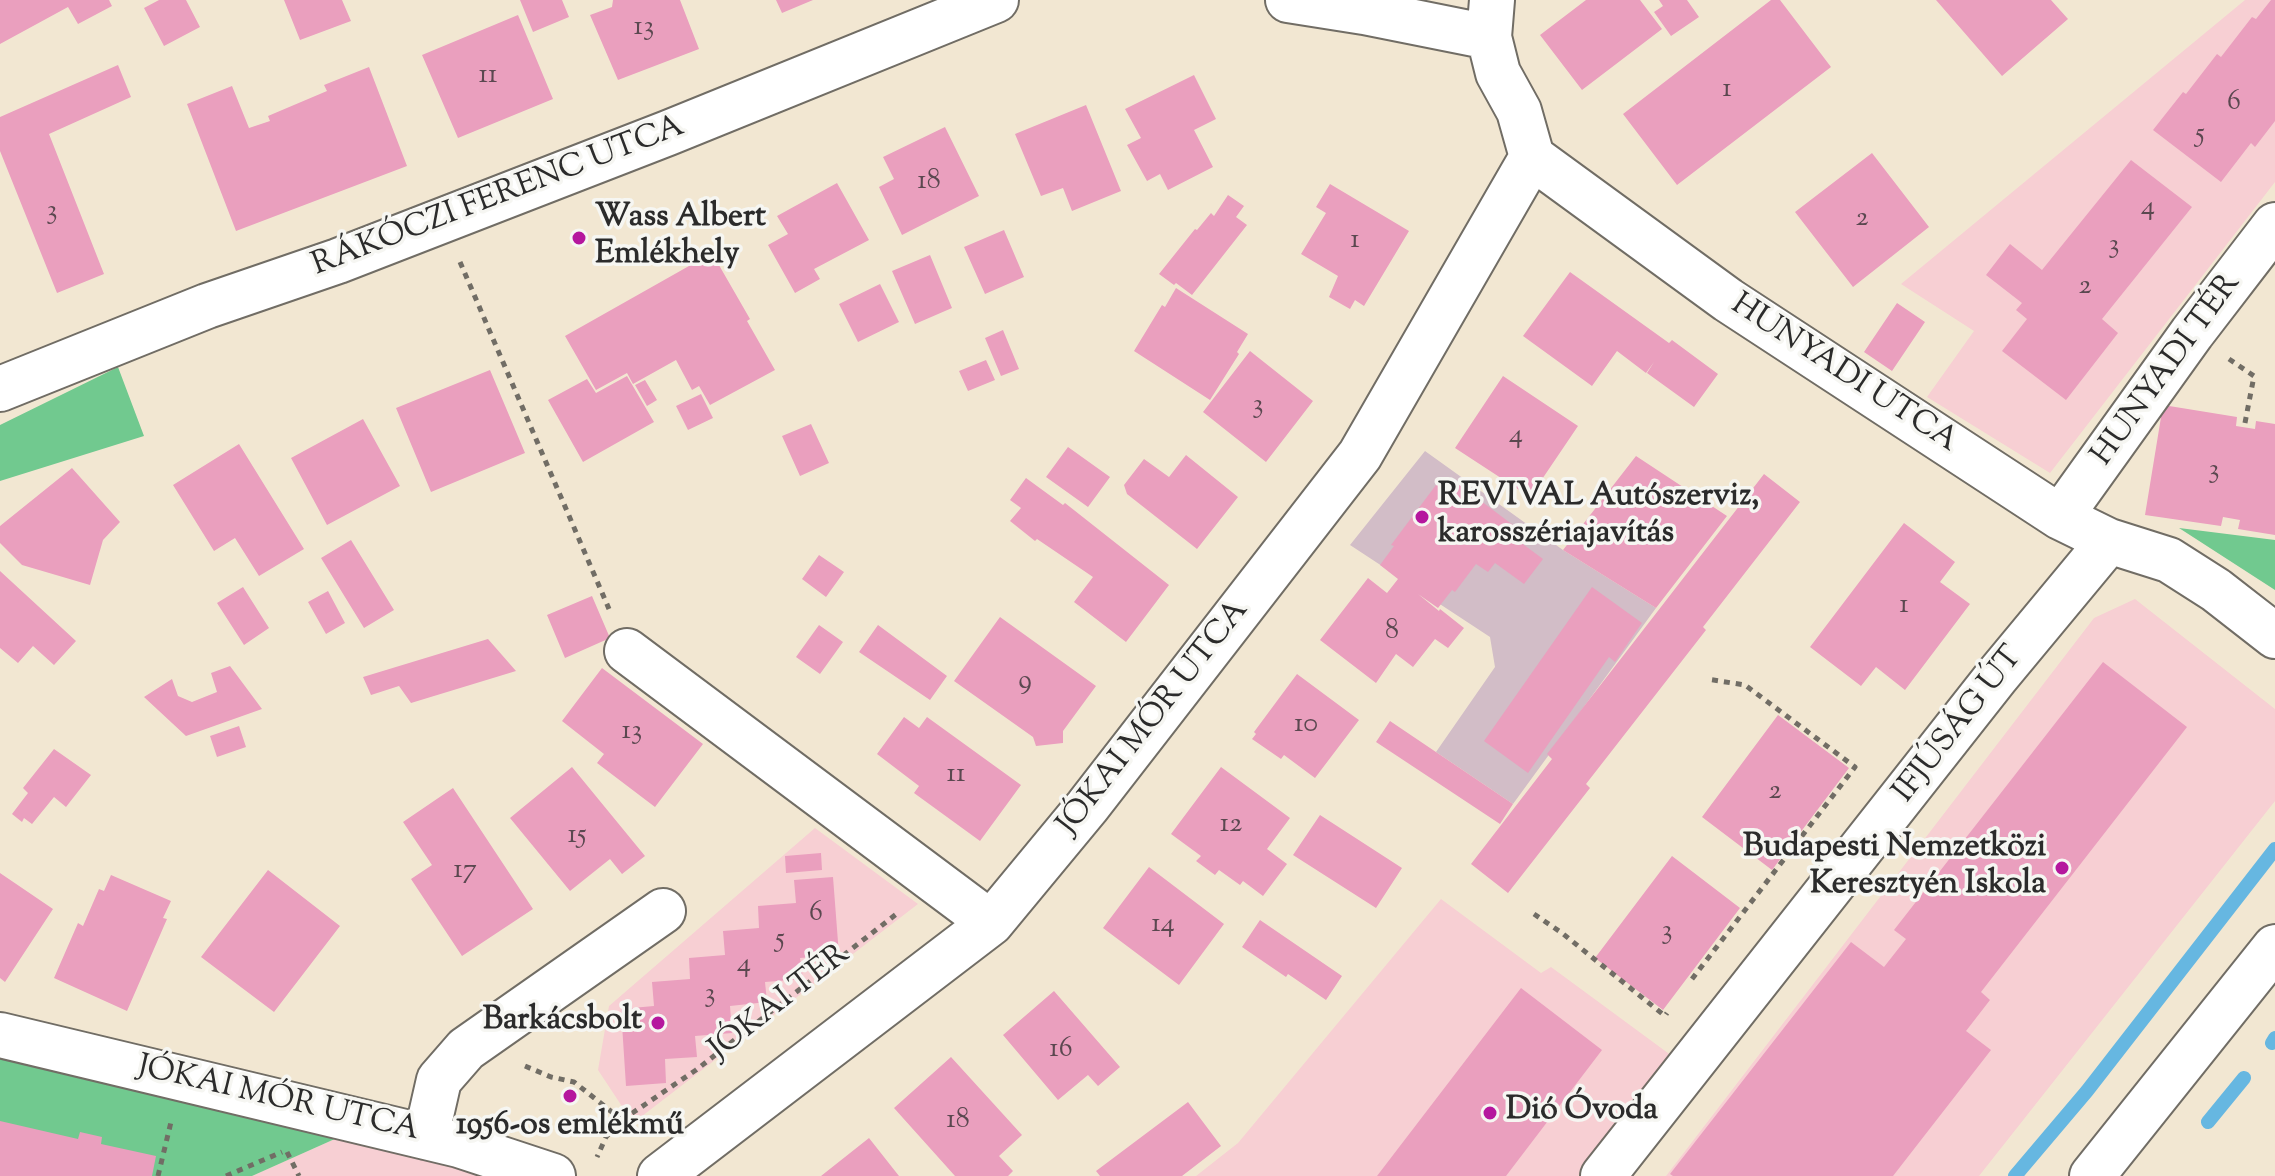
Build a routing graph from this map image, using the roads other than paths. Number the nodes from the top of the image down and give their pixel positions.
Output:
1 (996, 0) edge
2 (1288, 0) edge
3 (1520, 0) edge
4 (1491, 19) edge
5 (1532, 157) junction
6 (2275, 225) edge
7 (0, 389) edge
8 (2060, 517) junction
9 (2109, 541) junction
10 (2275, 636) edge
11 (627, 651) road end
12 (663, 911) dead end
13 (991, 923) junction
14 (2275, 947) edge
15 (0, 1035) edge
16 (426, 1137) junction
17 (573, 1170) edge
18 (660, 1176) edge
19 (1603, 1176) edge
20 (2092, 1176) edge

1 - 7 street, RÁKÓCZI FERENC UTCA
2 - 4 street
3 - 4 street
4 - 5 street
5 - 8 street, HUNYADI UTCA
5 - 13 street, JÓKAI MÓR UTCA
6 - 8 street, HUNYADI TÉR
8 - 9 street, HUNYADI UTCA
9 - 10 street, HUNYADI UTCA
9 - 19 street, IFJÚSÁG ÚT
11 - 13 street
12 - 16 street
13 - 18 street, JÓKAI MÓR UTCA
14 - 20 street
15 - 16 street, JÓKAI MÓR UTCA
16 - 17 street, JÓKAI MÓR UTCA

